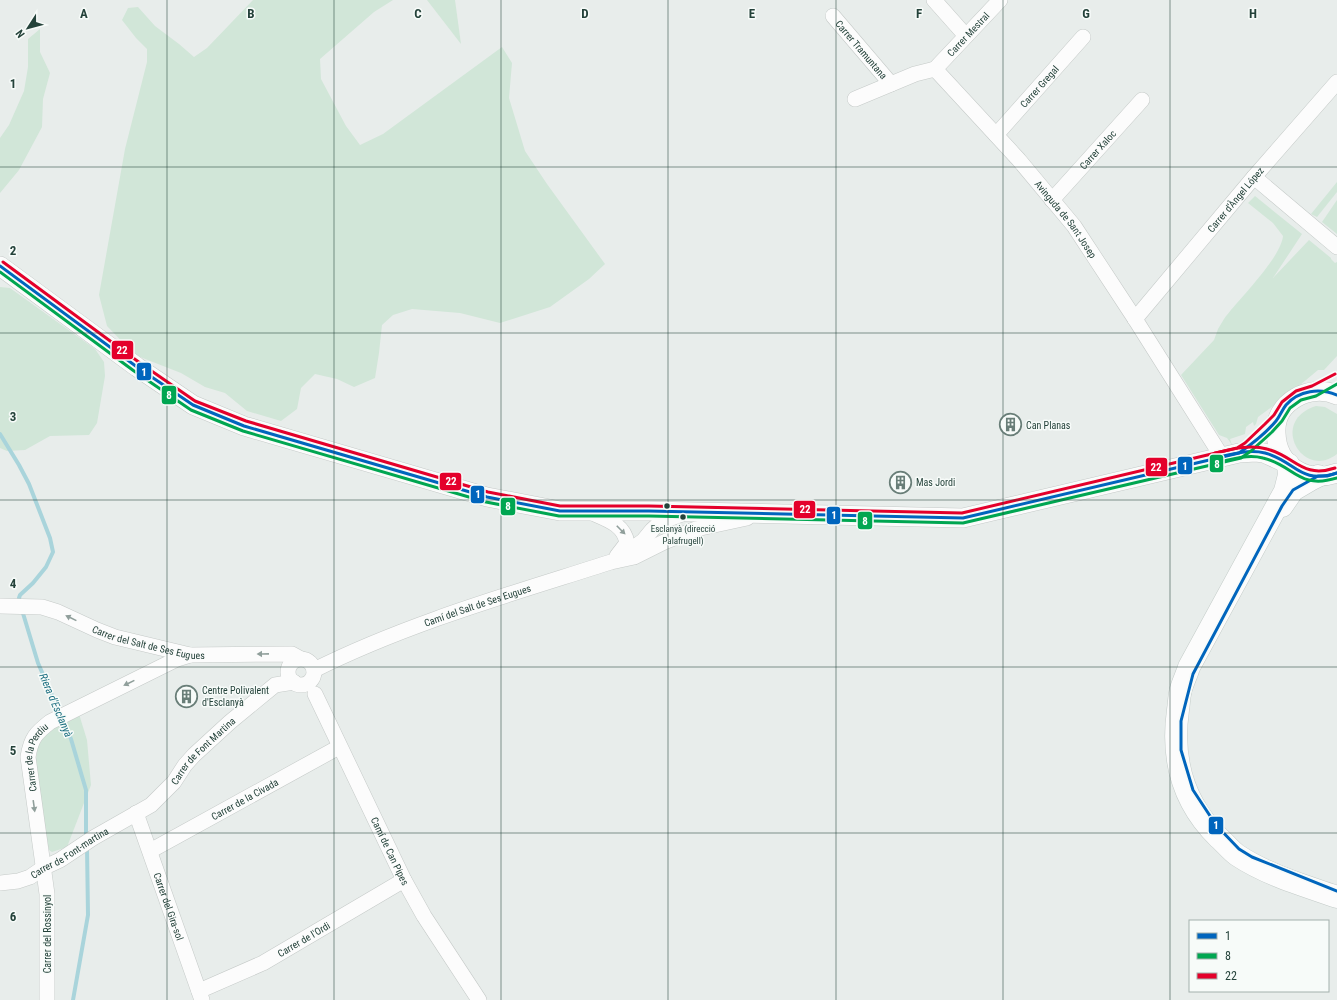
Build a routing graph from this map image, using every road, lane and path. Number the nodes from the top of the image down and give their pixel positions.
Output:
1 (934, 0) edge
2 (1000, 0) edge
3 (833, 16) dead end
4 (966, 36) junction
5 (1083, 38) dead end
6 (935, 69) junction
7 (1337, 82) edge
8 (891, 84) junction
9 (855, 99) dead end
10 (1142, 100) dead end
11 (996, 135) junction
12 (1254, 177) junction
13 (1052, 200) junction
14 (1337, 246) edge
15 (0, 266) edge
16 (1135, 319) junction
17 (1337, 378) edge
18 (1314, 391) junction
19 (1337, 395) edge
20 (1278, 418) junction
21 (1230, 455) junction
22 (1288, 464) junction
23 (1328, 475) edge
24 (587, 511) junction
25 (641, 511) junction
26 (690, 512) junction
27 (766, 514) junction
28 (662, 522) junction
29 (664, 542) junction
30 (611, 562) junction
31 (6, 607) edge
32 (147, 646) junction
33 (190, 656) junction
34 (309, 666) junction
35 (157, 669) junction
36 (296, 683) junction
37 (315, 694) junction
38 (339, 747) junction
39 (136, 813) junction
40 (150, 851) junction
41 (43, 868) junction
42 (404, 880) junction
43 (0, 883) edge
44 (1337, 891) edge
45 (1337, 897) edge
46 (201, 996) edge
47 (47, 1000) edge
48 (479, 1000) edge

1 - 4 street
2 - 4 street, Carrer Mestral
3 - 8 street, Carrer Tramuntana
4 - 6 street, Carrer Mestral
5 - 11 street, Carrer Gregal
6 - 8 street
6 - 11 street, Avinguda de Sant Josep
7 - 12 street, Carrer d'Àngel López
8 - 9 street
10 - 13 street, Carrer Xaloc
11 - 13 street, Avinguda de Sant Josep
12 - 14 street
12 - 16 street, Carrer d'Àngel López
13 - 16 street, Avinguda de Sant Josep
15 - 24 street
16 - 21 street, Avinguda de Sant Josep
17 - 18 street
18 - 19 street
18 - 20 street
20 - 21 street
20 - 22 street
21 - 22 street
21 - 27 street
22 - 23 street
22 - 45 main road
23 - 44 main road
24 - 25 street
24 -> 30 street
25 - 26 street
25 - 28 street
26 - 27 street
26 - 28 street, Camí del Salt de Ses Eugues
27 - 29 street, Camí del Salt de Ses Eugues
28 - 29 street
28 - 30 street, Camí del Salt de Ses Eugues
29 - 30 street, Camí del Salt de Ses Eugues
30 - 34 street, Camí del Salt de Ses Eugues
32 -> 31 street, Carrer del Salt de Ses Eugues
32 - 33 street, Carrer del Salt de Ses Eugues
32 - 35 street
34 -> 33 street, Carrer del Salt de Ses Eugues
33 - 35 street, Carrer de la Perdiu
34 - 36 street
34 - 36 street
34 - 37 street, Camí de Can Pipes
35 -> 41 street, Carrer de la Perdiu
36 - 37 street
36 - 39 street, Carrer de Font Martina
37 - 38 street, Camí de Can Pipes
38 - 40 street, Carrer de la Civada
38 - 42 street, Camí de Can Pipes
39 - 40 street, Carrer del Gira-sol
39 - 41 street, Carrer de Font-martina
40 - 46 street, Carrer del Gira-sol
41 - 43 street, Carrer de Font-martina
41 - 47 street, Carrer del Rossinyol
42 - 46 street, Carrer de l'Ordi
42 - 48 street, Camí de Can Pipes

